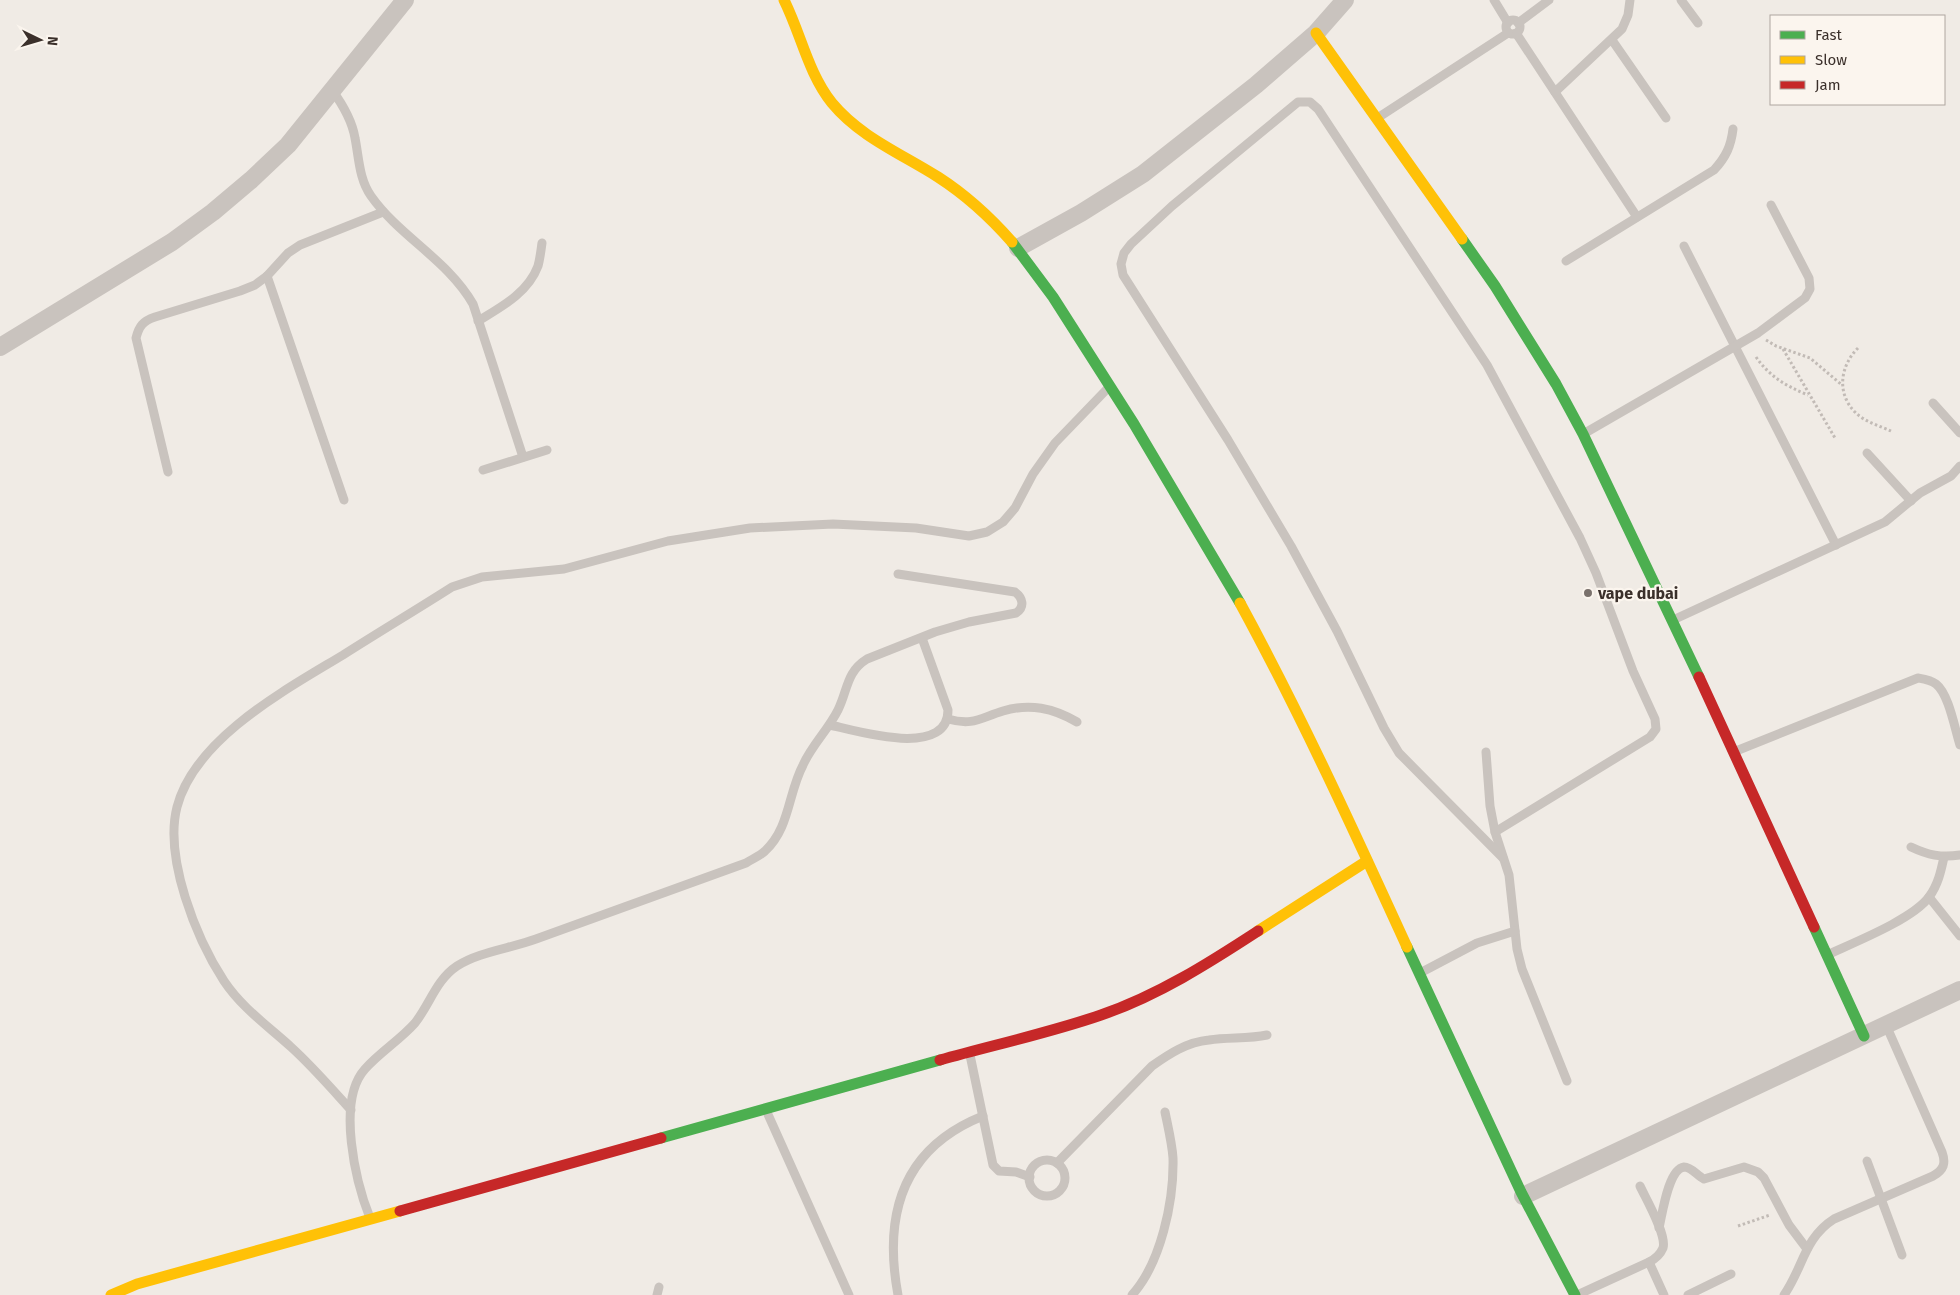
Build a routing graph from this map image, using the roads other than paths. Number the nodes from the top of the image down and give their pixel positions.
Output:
1 (405, 0) edge
2 (784, 0) edge
3 (1346, 0) edge
4 (1494, 0) edge
5 (1550, 0) edge
6 (1630, 0) edge
7 (1681, 0) edge
8 (1508, 23) junction
9 (1518, 23) junction
10 (1698, 23) dead end
11 (1316, 33) junction
12 (1512, 33) junction
13 (1612, 40) junction
14 (332, 90) junction
15 (1554, 92) junction
16 (1376, 118) junction
17 (1666, 118) dead end
18 (1733, 129) dead end
19 (1771, 205) dead end
20 (383, 212) junction
21 (1637, 217) junction
22 (542, 243) dead end
23 (1684, 246) dead end
24 (1018, 248) junction
25 (1566, 261) dead end
26 (267, 276) junction
27 (478, 321) junction
28 (1734, 345) junction
29 (0, 347) edge
30 (1110, 387) junction
31 (1933, 403) dead end
32 (1583, 434) junction
33 (1960, 434) edge
34 (547, 450) dead end
35 (1866, 453) dead end
36 (523, 457) junction
37 (1960, 466) edge
38 (483, 470) dead end
39 (168, 472) dead end
40 (344, 500) dead end
41 (1911, 501) junction
42 (1836, 545) junction
43 (898, 574) dead end
44 (1673, 620) junction
45 (922, 638) junction
46 (948, 719) junction
47 (1077, 722) dead end
48 (830, 725) junction
49 (1960, 746) edge
50 (1486, 752) dead end
51 (1733, 752) junction
52 (1495, 832) junction
53 (1910, 847) dead end
54 (1960, 855) edge
55 (1944, 857) junction
56 (1502, 858) junction
57 (1367, 861) junction
58 (1929, 897) junction
59 (1515, 931) junction
60 (1960, 936) edge
61 (1827, 956) junction
62 (1420, 973) junction
63 (1960, 990) edge
64 (1886, 1025) junction
65 (1267, 1035) dead end
66 (1864, 1036) junction
67 (969, 1052) junction
68 (1567, 1081) dead end
69 (765, 1109) junction
70 (351, 1110) junction
71 (1165, 1112) dead end
72 (983, 1116) junction
73 (1867, 1160) dead end
74 (1057, 1163) junction
75 (1030, 1177) junction
76 (1640, 1186) dead end
77 (1523, 1196) junction
78 (1881, 1199) junction
79 (370, 1219) junction
80 (1659, 1228) junction
81 (1808, 1249) junction
82 (1902, 1255) dead end
83 (1649, 1262) junction
84 (1732, 1274) dead end
85 (1139, 1287) junction
86 (111, 1295) edge
87 (849, 1295) edge
88 (898, 1295) edge
89 (1132, 1295) edge
90 (1146, 1295) edge
91 (1576, 1295) edge
92 (1664, 1295) edge
93 (1688, 1295) edge
94 (1784, 1295) edge

1 - 14 street
2 - 24 street
3 - 11 street
4 - 8 lane
5 - 9 lane
6 - 13 lane
7 - 10 lane
8 - 9 lane
8 - 12 lane
9 - 12 lane
11 - 16 street
11 - 24 street
12 - 15 lane
12 - 16 lane
13 - 15 lane
13 - 17 lane
14 - 20 lane
14 - 29 street
15 - 21 lane
16 - 32 street
18 - 21 lane
19 - 28 lane
20 - 26 lane
20 - 27 lane
21 - 25 lane
22 - 27 lane
23 - 28 lane
24 - 30 street
26 - 39 lane
26 - 40 lane
27 - 36 lane
28 - 32 lane
28 - 42 lane
30 - 57 street
30 - 70 lane
31 - 33 lane
32 - 44 street
34 - 36 lane
35 - 41 lane
36 - 38 lane
37 - 41 lane
41 - 42 lane
42 - 44 lane
43 - 45 lane
44 - 51 street
45 - 46 lane
45 - 48 lane
46 - 47 lane
46 - 48 lane
48 - 70 lane
49 - 51 lane
50 - 52 lane
51 - 61 street
52 - 56 lane
52 - 56 lane
53 - 55 lane
54 - 55 lane
55 - 58 lane
56 - 59 lane
57 - 62 street
57 - 67 street
58 - 60 lane
58 - 61 lane
59 - 62 lane
59 - 68 lane
61 - 66 street
62 - 77 street
63 - 64 street
64 - 66 street
64 - 78 lane
65 - 74 lane
66 - 77 street
67 - 69 street
67 - 72 lane
69 - 79 street
69 - 87 lane
70 - 79 lane
71 - 85 lane
72 - 75 lane
72 - 88 lane
73 - 78 lane
74 - 75 lane
74 - 75 lane
76 - 80 lane
77 - 91 street
78 - 81 lane
78 - 82 lane
79 - 86 street
80 - 81 lane
80 - 83 lane
81 - 94 lane
83 - 91 lane
83 - 92 lane
84 - 93 lane
85 - 89 lane
85 - 90 lane

